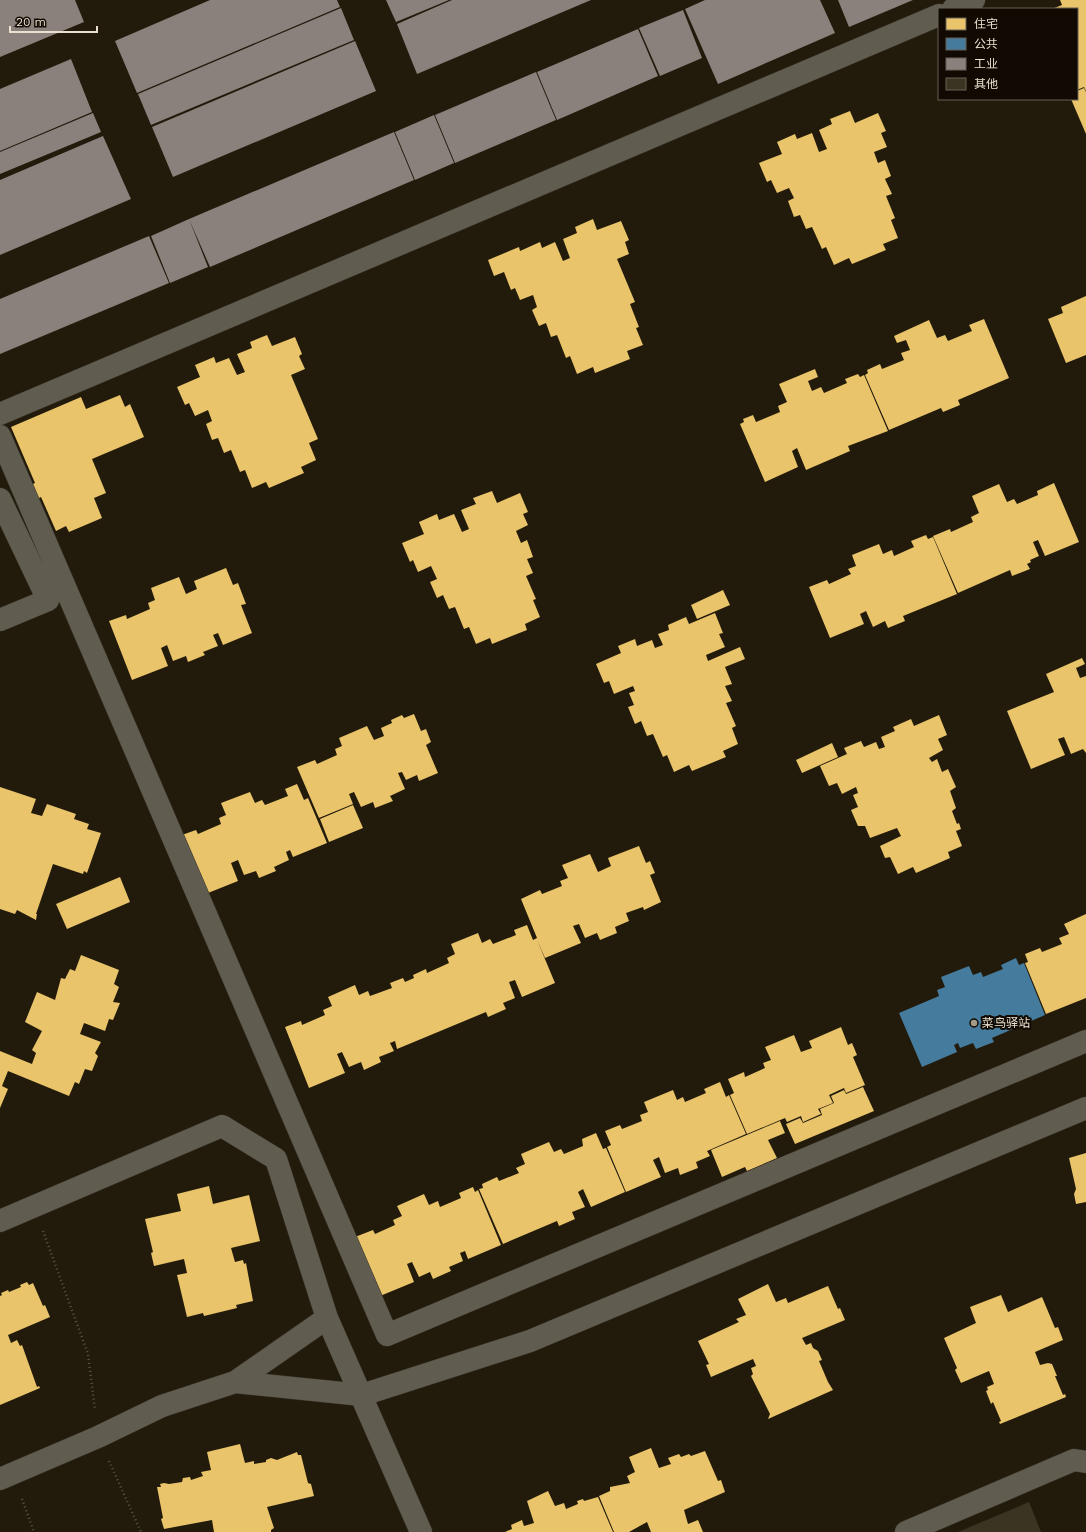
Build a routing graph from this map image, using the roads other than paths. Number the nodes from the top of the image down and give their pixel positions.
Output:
1 (974, 0) edge
2 (955, 8) edge
3 (938, 15) edge
4 (0, 414) edge
5 (0, 436) edge
6 (0, 499) edge
7 (0, 620) edge
8 (1086, 1041) edge
9 (1086, 1108) edge
10 (0, 1221) edge
11 (327, 1318) junction
12 (235, 1382) junction
13 (362, 1395) junction
14 (1086, 1462) edge
15 (6, 1477) edge
16 (420, 1532) edge
17 (906, 1532) edge

1 - 2 street
3 - 4 street
5 - 8 street
6 - 7 street
9 - 13 street
10 - 11 street
11 - 12 street
11 - 13 street
12 - 13 street
12 - 15 street
13 - 16 street
14 - 17 street

